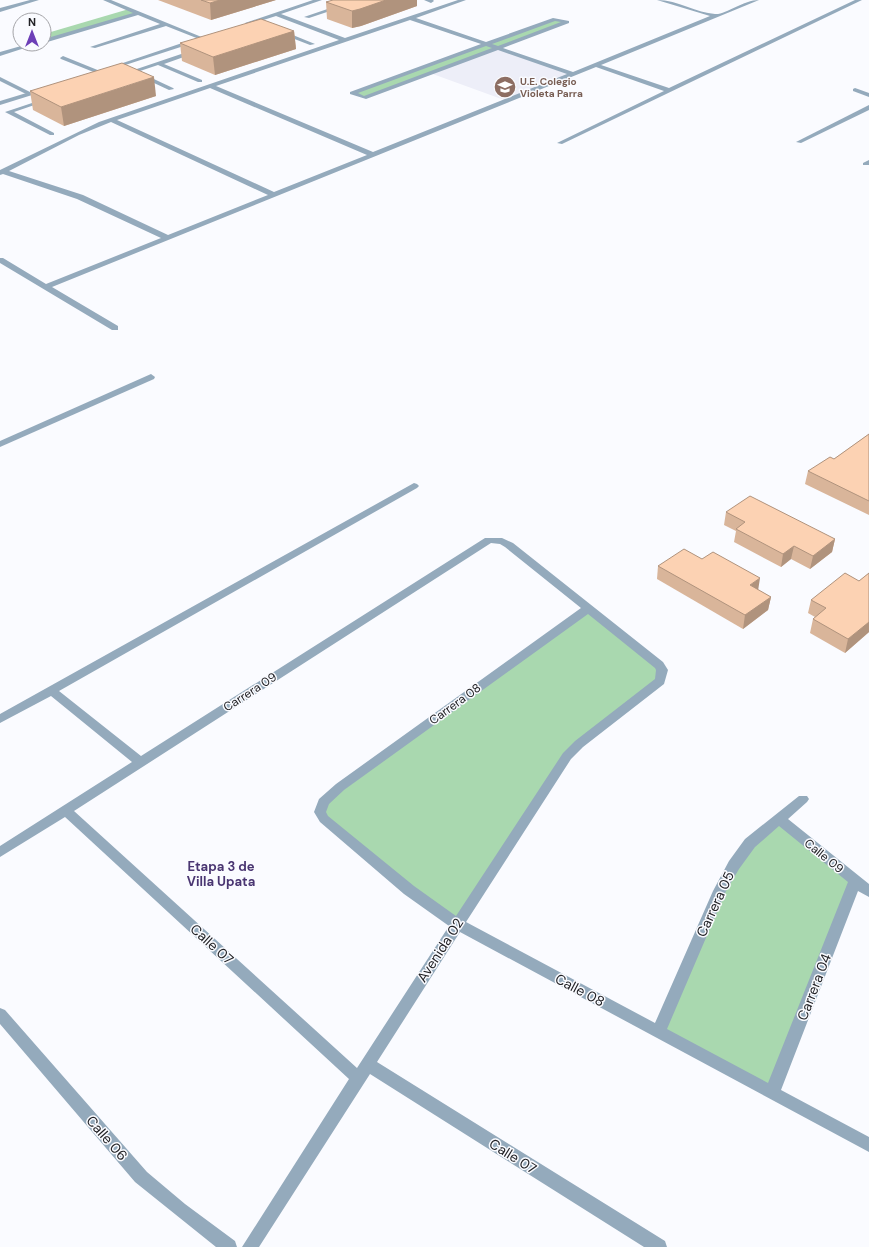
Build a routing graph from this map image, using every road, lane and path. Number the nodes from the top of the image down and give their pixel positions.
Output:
1 (15, 0) edge
2 (36, 0) edge
3 (106, 0) edge
4 (319, 0) edge
5 (341, 0) edge
6 (360, 0) edge
7 (463, 0) edge
8 (660, 0) edge
9 (756, 0) edge
10 (859, 0) edge
11 (350, 3) junction
12 (0, 4) edge
13 (129, 9) junction
14 (0, 10) edge
15 (138, 13) junction
16 (276, 14) junction
17 (715, 16) junction
18 (307, 17) dead end
19 (411, 18) junction
20 (166, 24) junction
21 (239, 26) edge
22 (276, 30) edge
23 (52, 32) edge
24 (209, 36) edge
25 (201, 38) junction
26 (52, 39) edge
27 (344, 40) junction
28 (12, 43) edge
29 (312, 44) dead end
30 (486, 44) junction
31 (0, 47) edge
32 (93, 47) dead end
33 (498, 48) junction
34 (202, 49) edge
35 (12, 50) edge
36 (0, 54) edge
37 (63, 58) dead end
38 (137, 59) junction
39 (157, 64) junction
40 (596, 65) junction
41 (150, 66) junction
42 (133, 71) junction
43 (98, 72) junction
44 (573, 74) junction
45 (86, 76) edge
46 (118, 76) edge
47 (0, 79) edge
48 (200, 81) dead end
49 (210, 86) junction
50 (52, 87) edge
51 (171, 88) dead end
52 (855, 90) dead end
53 (670, 91) junction
54 (30, 94) junction
55 (869, 95) edge
56 (52, 98) edge
57 (0, 103) edge
58 (869, 107) edge
59 (112, 120) junction
60 (52, 134) dead end
61 (799, 142) dead end
62 (560, 143) dead end
63 (373, 155) junction
64 (2, 172) edge
65 (274, 195) junction
66 (168, 238) junction
67 (0, 260) edge
68 (46, 287) junction
69 (115, 328) dead end
70 (151, 378) dead end
71 (0, 444) edge
72 (414, 486) dead end
73 (588, 608) junction
74 (51, 690) junction
75 (0, 719) edge
76 (141, 762) junction
77 (803, 799) dead end
78 (323, 802) joint
79 (65, 810) junction
80 (779, 819) junction
81 (0, 852) edge
82 (855, 881) junction
83 (869, 892) edge
84 (457, 924) junction
85 (0, 1014) edge
86 (658, 1032) junction
87 (367, 1064) junction
88 (358, 1078) junction
89 (772, 1093) junction
90 (869, 1145) edge
91 (229, 1247) edge
92 (250, 1247) edge
93 (659, 1247) edge

1 - 12 street
2 - 14 street
3 - 13 street
4 - 16 street
5 - 11 street
6 - 11 street
7 - 19 street
8 - 17 street
9 - 17 street
10 - 53 street
11 - 18 street
13 - 15 street
13 - 23 street
15 - 20 street
15 - 26 street
16 - 21 street
16 - 27 street
17 - 40 street
19 - 27 street
19 - 30 street
20 - 25 street
20 - 32 street
22 - 29 street
24 - 25 street
25 - 38 street
27 - 49 street
28 - 31 street
30 - 33 street
30 - 33 street
30 - 33 street
33 - 44 street
34 - 39 street
35 - 36 street
37 - 43 street
38 - 41 street
38 - 43 street
39 - 41 street
39 - 48 street
40 - 44 street
40 - 53 street
41 - 42 street
42 - 46 street
42 - 51 street
43 - 45 street
44 - 63 street
47 - 54 street
49 - 59 street
49 - 63 street
50 - 54 street
52 - 55 street
53 - 62 street
54 - 57 street
56 - 60 street
58 - 61 street
59 - 64 street
59 - 65 street
63 - 65 street
64 - 66 street
65 - 66 street
66 - 68 street
67 - 68 street
68 - 69 street
70 - 71 street
72 - 74 street
73 - 76 street, Carrera 09
73 - 78 street, Carrera 08
73 - 84 street, Avenida 02
74 - 75 street
74 - 76 street
76 - 79 street, Carrera 09
77 - 80 street, Carrera 05
78 - 84 street, Calle 08
79 - 81 street, Carrera 09
79 - 88 street, Calle 07
80 - 82 street, Calle 09
80 - 86 street, Carrera 05
82 - 83 street, Calle 09
82 - 89 street, Carrera 04
84 - 86 street, Calle 08
84 - 87 street, Avenida 02
85 - 91 street, Calle 06
86 - 89 street, Calle 08
87 - 88 street, Avenida 02
87 - 93 street, Calle 07
88 - 92 street, Avenida 02
89 - 90 street, Calle 08

